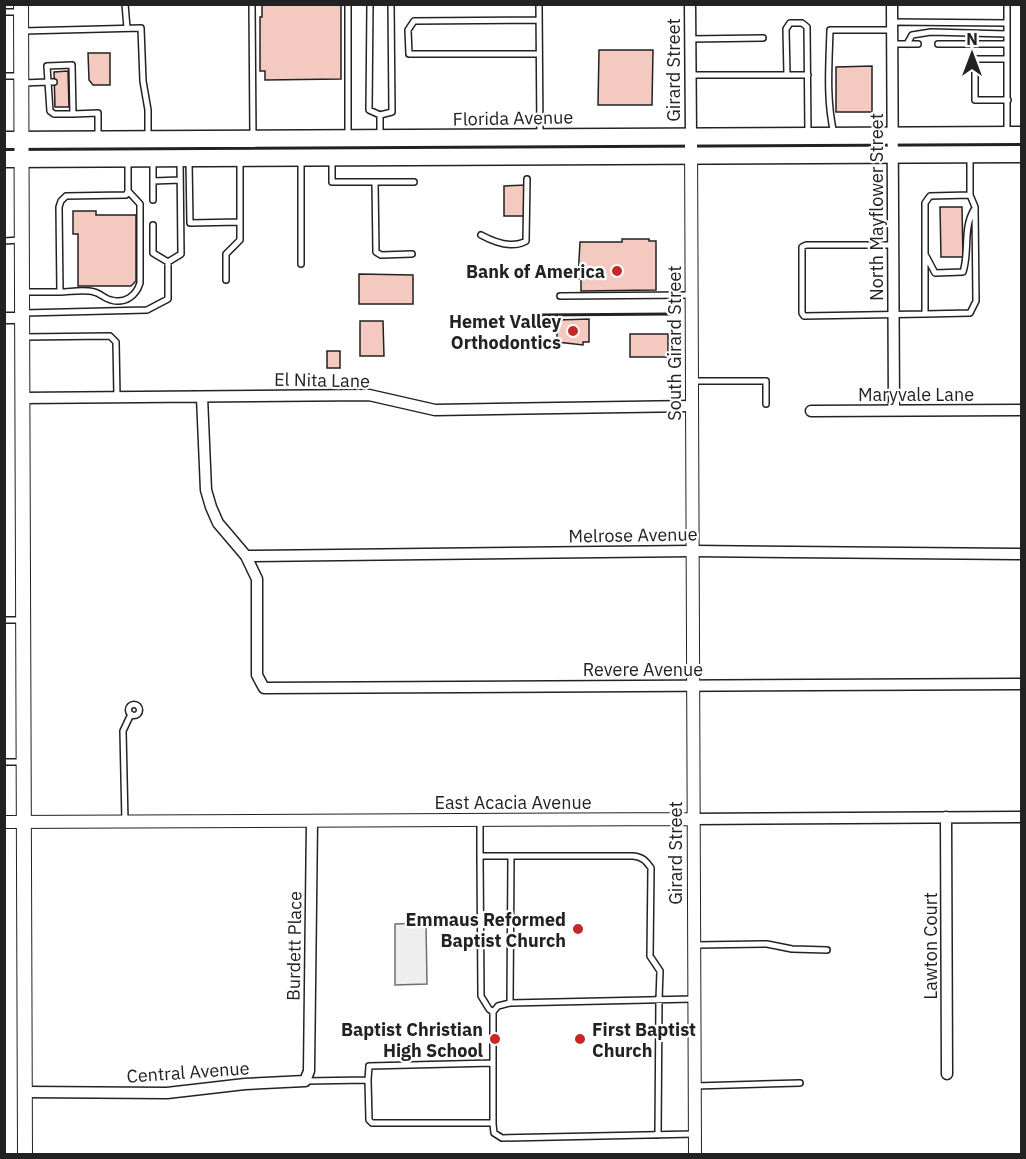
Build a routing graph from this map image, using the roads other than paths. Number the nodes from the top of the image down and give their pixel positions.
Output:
1 (125, 4) edge
2 (252, 4) edge
3 (348, 4) edge
4 (370, 4) edge
5 (391, 4) edge
6 (539, 4) edge
7 (690, 4) edge
8 (891, 4) edge
9 (1007, 4) edge
10 (21, 8) edge
11 (4, 12) edge
12 (539, 20) junction
13 (1007, 23) junction
14 (892, 26) junction
15 (127, 28) junction
16 (21, 31) junction
17 (1007, 34) junction
18 (763, 38) dead end
19 (690, 39) junction
20 (892, 44) junction
21 (907, 44) junction
22 (918, 44) dead end
23 (938, 44) dead end
24 (1007, 44) junction
25 (539, 54) junction
26 (1007, 58) junction
27 (691, 75) junction
28 (787, 75) junction
29 (808, 75) junction
30 (4, 76) edge
31 (21, 79) junction
32 (51, 82) junction
33 (1008, 100) junction
34 (73, 114) junction
35 (380, 115) junction
36 (1014, 135) edge
37 (691, 136) junction
38 (808, 136) junction
39 (835, 136) junction
40 (893, 136) junction
41 (540, 137) junction
42 (253, 139) junction
43 (348, 139) junction
44 (380, 139) junction
45 (4, 140) edge
46 (22, 140) junction
47 (99, 140) junction
48 (148, 140) junction
49 (970, 154) junction
50 (1022, 154) edge
51 (691, 155) junction
52 (893, 155) junction
53 (332, 157) junction
54 (153, 158) junction
55 (185, 158) junction
56 (240, 158) junction
57 (301, 158) junction
58 (4, 159) edge
59 (22, 159) junction
60 (128, 159) junction
61 (527, 179) dead end
62 (180, 180) junction
63 (153, 181) junction
64 (375, 182) junction
65 (414, 182) dead end
66 (128, 191) junction
67 (970, 195) junction
68 (153, 200) dead end
69 (975, 207) junction
70 (240, 222) junction
71 (153, 225) dead end
72 (481, 235) dead end
73 (22, 240) junction
74 (4, 241) edge
75 (893, 245) junction
76 (412, 254) dead end
77 (925, 255) junction
78 (168, 262) junction
79 (301, 264) dead end
80 (226, 280) dead end
81 (22, 292) junction
82 (60, 292) junction
83 (692, 295) junction
84 (560, 296) dead end
85 (893, 314) junction
86 (925, 314) junction
87 (22, 315) junction
88 (4, 318) edge
89 (22, 337) junction
90 (692, 381) junction
91 (117, 397) junction
92 (202, 397) junction
93 (22, 398) junction
94 (766, 404) dead end
95 (692, 406) junction
96 (894, 410) junction
97 (1022, 410) edge
98 (811, 411) dead end
99 (693, 551) junction
100 (1022, 554) edge
101 (246, 556) junction
102 (4, 620) edge
103 (23, 620) junction
104 (1022, 684) edge
105 (693, 685) junction
106 (130, 714) dead end
107 (4, 762) edge
108 (23, 762) junction
109 (1022, 816) edge
110 (946, 817) junction
111 (693, 819) junction
112 (480, 820) junction
113 (312, 821) junction
114 (4, 822) edge
115 (24, 822) junction
116 (125, 822) junction
117 (480, 856) junction
118 (511, 856) junction
119 (694, 945) junction
120 (827, 950) dead end
121 (694, 999) junction
122 (659, 1000) junction
123 (510, 1003) junction
124 (493, 1012) junction
125 (493, 1063) junction
126 (947, 1074) dead end
127 (307, 1076) junction
128 (368, 1080) junction
129 (800, 1083) dead end
130 (695, 1086) junction
131 (25, 1092) junction
132 (493, 1123) junction
133 (695, 1134) junction
134 (658, 1135) junction
135 (25, 1155) edge
136 (695, 1155) edge

1 - 15 lane
2 - 42 lane
3 - 43 lane
4 - 35 lane
5 - 35 lane
6 - 12 lane
7 - 19 street, Girard Street
8 - 14 street, North Mayflower Street
9 - 13 lane
10 - 11 lane
10 - 16 main road
12 - 25 lane
12 - 25 lane
13 - 14 lane
13 - 17 lane
14 - 20 street, North Mayflower Street
14 - 39 lane
15 - 16 lane
15 - 48 lane
16 - 31 main road
17 - 21 lane
17 - 24 lane
18 - 19 lane
19 - 27 street, Girard Street
20 - 21 lane
20 - 40 street, North Mayflower Street
21 - 22 lane
23 - 24 lane
24 - 26 lane
25 - 41 lane
26 - 33 lane
26 - 33 lane
27 - 28 lane
27 - 37 street, Girard Street
28 - 29 lane
28 - 29 lane
29 - 38 lane
30 - 31 lane
31 - 32 lane
31 - 46 main road
32 - 34 lane
32 - 34 lane
33 - 36 lane
34 - 47 lane
35 - 44 lane
36 - 40 main road, Florida Avenue
37 - 38 main road, Florida Avenue
37 - 41 main road, Florida Avenue
37 - 51 street, South Girard Street
38 - 39 main road, Florida Avenue
39 - 40 main road, Florida Avenue
40 - 52 street, North Mayflower Street
41 - 44 main road, Florida Avenue
42 - 43 main road, Florida Avenue
42 - 48 main road, Florida Avenue
43 - 44 main road, Florida Avenue
45 - 46 main road, Florida Avenue
46 - 47 main road, Florida Avenue
46 - 59 main road
47 - 48 main road, Florida Avenue
49 - 50 main road, Florida Avenue
49 - 52 main road, Florida Avenue
49 - 67 lane
51 - 52 main road, Florida Avenue
51 - 53 main road, Florida Avenue
51 - 83 street, South Girard Street
52 - 75 street, North Mayflower Street
53 - 57 main road, Florida Avenue
53 - 64 lane
54 - 55 main road, Florida Avenue
54 - 60 main road, Florida Avenue
54 - 63 lane
55 - 56 main road, Florida Avenue
55 - 62 lane
55 - 70 lane
56 - 57 main road, Florida Avenue
56 - 70 lane
57 - 79 lane
58 - 59 main road, Florida Avenue
59 - 60 main road, Florida Avenue
59 - 73 main road
60 - 66 lane
61 - 72 lane
62 - 63 lane
62 - 78 lane
63 - 68 lane
64 - 65 lane
64 - 76 lane
66 - 82 lane
66 - 82 lane
67 - 69 lane
67 - 77 lane
69 - 77 lane
69 - 86 lane
70 - 80 lane
71 - 78 lane
73 - 74 lane
73 - 81 main road
75 - 85 street, North Mayflower Street
75 - 85 lane
77 - 86 lane
78 - 87 lane
81 - 82 lane
81 - 87 main road
83 - 84 lane
83 - 90 street, South Girard Street
85 - 86 lane
85 - 96 street, North Mayflower Street
87 - 88 street
87 - 89 main road
89 - 91 lane
89 - 93 main road
90 - 94 lane
90 - 95 street, South Girard Street
91 - 92 street, El Nita Lane
91 - 93 street, El Nita Lane
92 - 95 street, El Nita Lane
92 - 101 street
93 - 103 main road
95 - 99 street, South Girard Street
96 - 97 street, Maryvale Lane
96 - 98 street, Maryvale Lane
99 - 100 street, Melrose Avenue
99 - 101 street, Melrose Avenue
99 - 105 street, Girard Street
101 - 105 street, Revere Avenue
102 - 103 lane
103 - 108 main road
104 - 105 street, Revere Avenue
105 - 111 street, Girard Street
106 - 116 lane
107 - 108 lane
108 - 115 main road
109 - 110 street, East Acacia Avenue
110 - 111 street, East Acacia Avenue
110 - 126 street, Lawton Court
111 - 112 street, East Acacia Avenue
111 - 119 street, Girard Street
112 - 113 street, East Acacia Avenue
112 - 117 lane
113 - 116 street, East Acacia Avenue
113 - 127 street, Burdett Place
114 - 115 street, East Acacia Avenue
115 - 116 street, East Acacia Avenue
115 - 131 main road
117 - 118 lane
117 - 124 lane
118 - 122 lane
118 - 123 lane
119 - 120 lane
119 - 121 street, Girard Street
121 - 122 lane
121 - 130 street, Girard Street
122 - 123 lane
122 - 134 lane
123 - 124 lane
124 - 125 lane
125 - 128 lane
125 - 132 lane
127 - 128 lane
127 - 131 street, Central Avenue
128 - 132 lane
129 - 130 lane
130 - 133 street, Girard Street
131 - 135 main road
132 - 134 lane
133 - 134 lane
133 - 136 street, Girard Street

